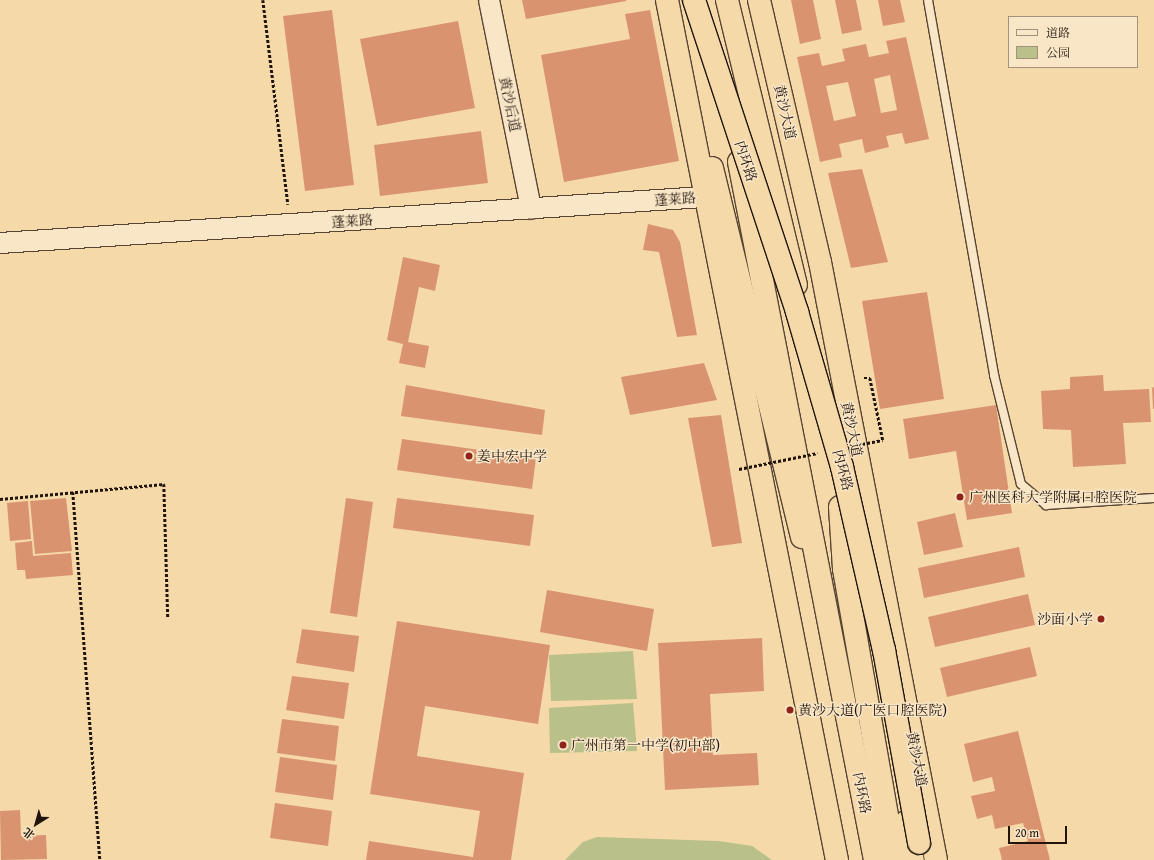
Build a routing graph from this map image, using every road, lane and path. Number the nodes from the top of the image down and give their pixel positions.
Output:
1 (263, 0) edge
2 (488, 0) edge
3 (667, 0) edge
4 (694, 0) edge
5 (702, 0) edge
6 (727, 0) edge
7 (758, 0) edge
8 (928, 0) edge
9 (684, 82) junction
10 (782, 97) junction
11 (704, 197) junction
12 (531, 209) junction
13 (290, 225) junction
14 (787, 241) junction
15 (0, 244) edge
16 (843, 381) junction
17 (853, 446) dead end
18 (823, 452) dead end
19 (739, 468) dead end
20 (73, 492) junction
21 (1154, 498) edge
22 (0, 499) edge
23 (840, 507) junction
24 (168, 617) dead end
25 (834, 652) junction
26 (881, 837) junction
27 (100, 860) edge
28 (837, 860) edge
29 (875, 860) edge
30 (895, 860) edge
31 (913, 860) edge
32 (922, 860) edge
33 (936, 860) edge

1 - 13 path
2 - 12 street, 黄沙后道
3 - 9 highway
4 - 32 highway, 内环路, bridge
5 - 25 highway, 内环路
6 - 14 highway
7 - 10 highway, 黄沙大道
8 - 21 lane
9 - 11 highway
9 - 25 highway
10 - 14 highway
10 - 16 highway, 黄沙大道
11 - 12 street, 蓬莱路
11 - 28 highway
12 - 13 street, 蓬莱路
13 - 15 street, 蓬莱路
14 - 23 highway
16 - 17 path, bridge
16 - 33 highway, 黄沙大道
18 - 19 path, bridge
20 - 22 path
20 - 24 path
20 - 27 path
23 - 26 highway
23 - 31 highway
25 - 26 highway, 内环路
26 - 29 highway, 内环路
26 - 30 highway

